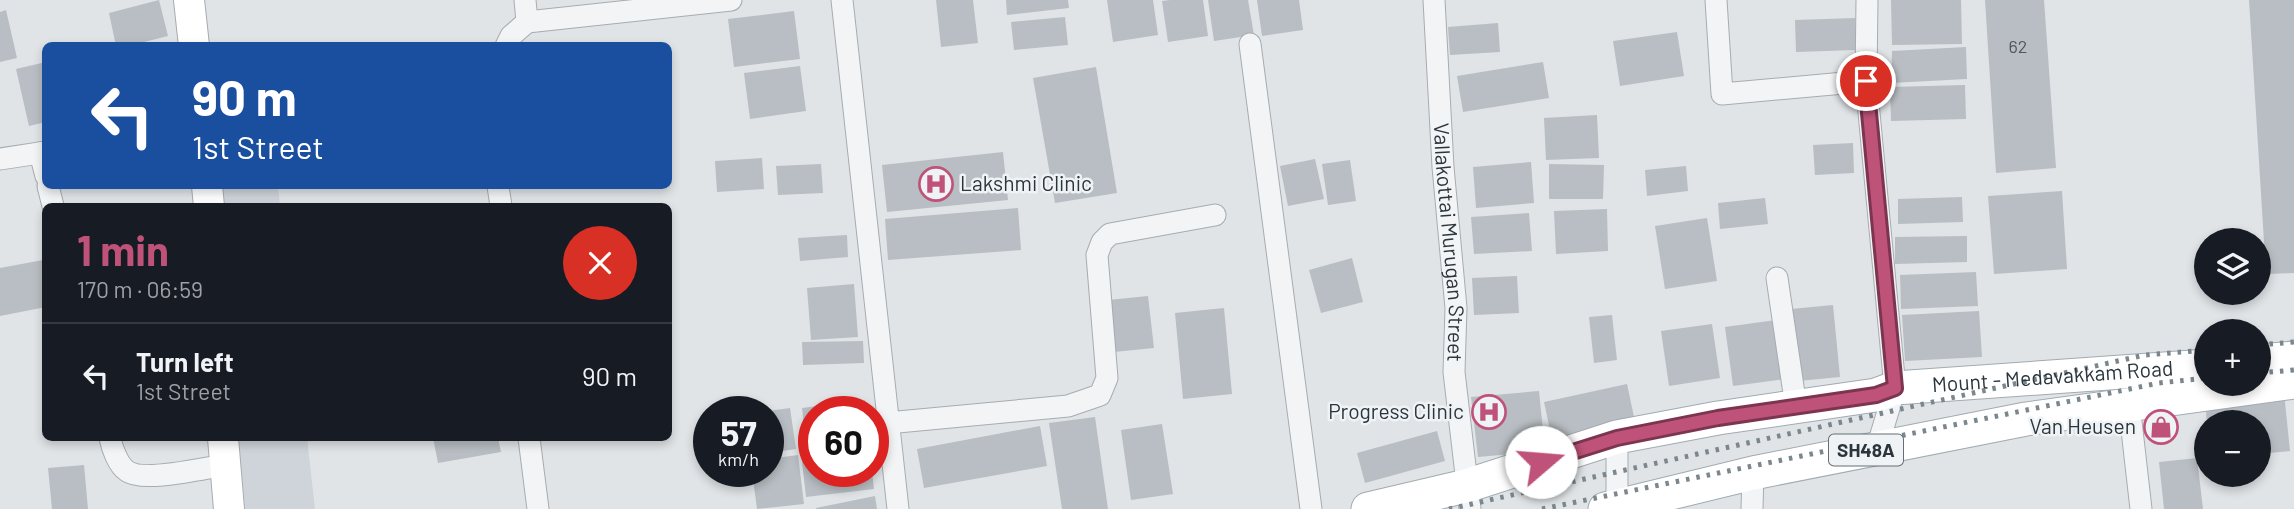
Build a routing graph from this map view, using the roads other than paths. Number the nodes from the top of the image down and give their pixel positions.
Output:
1 (188, 0) edge
2 (525, 0) edge
3 (731, 0) edge
4 (842, 0) edge
5 (1434, 0) edge
6 (1716, 0) edge
7 (1867, 0) edge
8 (527, 22) junction
9 (193, 42) edge
10 (508, 42) edge
11 (1250, 44) dead end
12 (1866, 81) junction
13 (42, 152) edge
14 (0, 159) edge
15 (1215, 215) dead end
16 (1777, 278) dead end
17 (2294, 358) edge
18 (2271, 360) edge
19 (2194, 367) edge
20 (2294, 382) edge
21 (1895, 388) junction
22 (884, 396) edge
23 (2129, 404) junction
24 (1796, 407) junction
25 (889, 424) edge
26 (1617, 438) junction
27 (889, 439) edge
28 (111, 441) edge
29 (529, 441) edge
30 (1877, 448) junction
31 (224, 451) edge
32 (1753, 472) junction
33 (1468, 498) edge
34 (1613, 508) edge
35 (229, 509) edge
36 (538, 509) edge
37 (898, 509) edge
38 (1311, 509) edge
39 (1368, 509) edge
40 (1752, 509) edge
41 (2141, 509) edge

1 - 9 street
2 - 8 street
3 - 8 street
4 - 22 street
5 - 33 street, Vallakottai Murugan Street
6 - 12 street
7 - 12 street
8 - 10 street
11 - 38 street
12 - 21 street
13 - 14 street
15 - 25 street
16 - 24 street
17 - 18 main road
19 - 21 main road, Mount - Medavakkam Road
20 - 23 main road, Mount - Medavakkam Road / SH48A
21 - 24 main road, Mount - Medavakkam Road
21 - 30 street
23 - 30 main road, Mount - Medavakkam Road / SH48A
23 - 41 street
24 - 26 main road, Mount - Medavakkam Road
26 - 33 main road, Mount - Medavakkam Road
26 - 34 street
27 - 37 street
28 - 31 street
29 - 36 street
30 - 32 main road, Mount - Medavakkam Road / SH48A
31 - 35 street
32 - 34 main road, Mount - Medavakkam Road / SH48A
32 - 40 street
33 - 39 main road, Mount - Medavakkam Road

